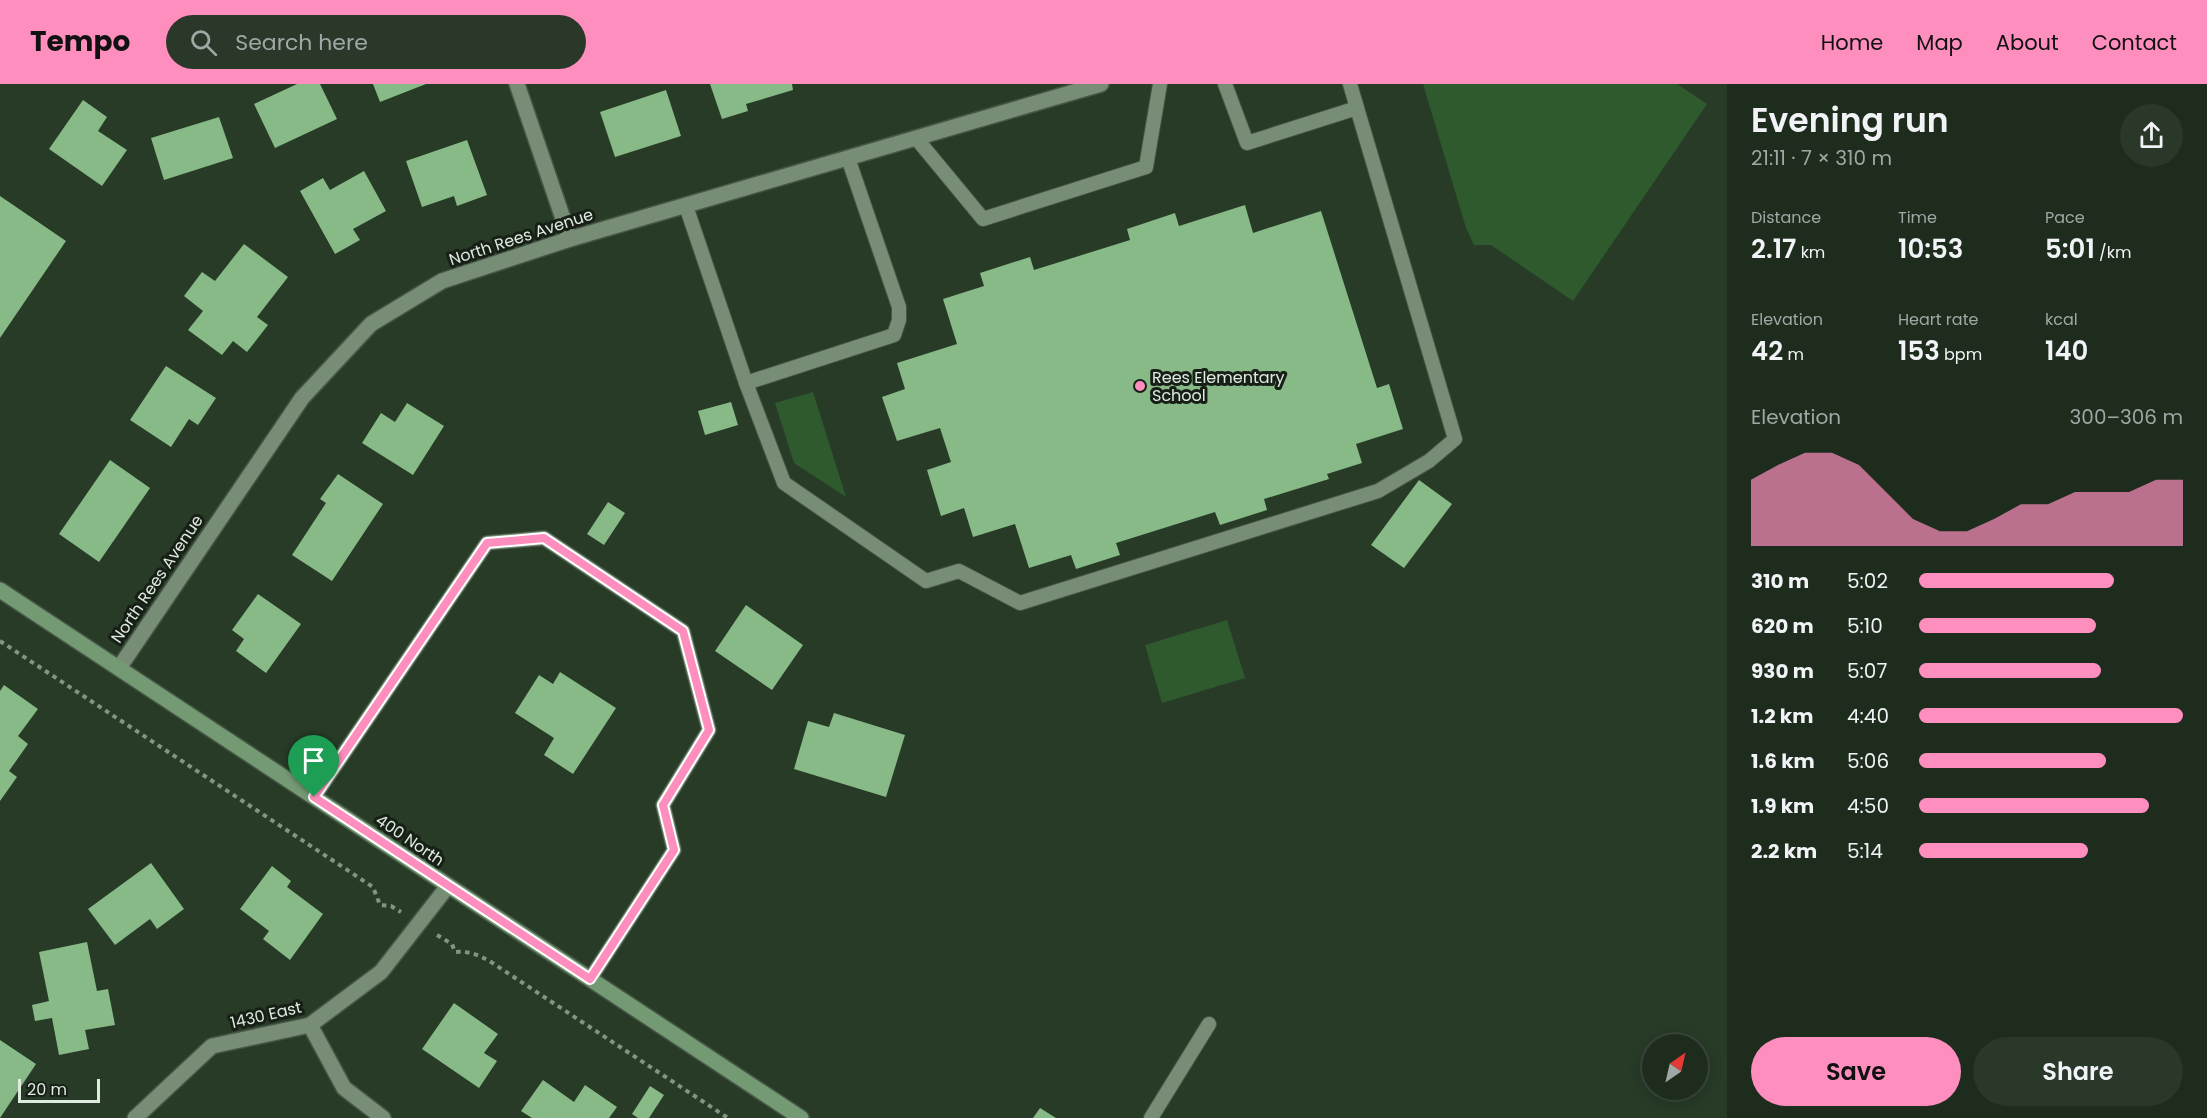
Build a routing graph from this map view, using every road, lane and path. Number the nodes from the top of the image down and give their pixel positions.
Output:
1 (517, 84) edge
2 (1101, 84) edge
3 (1160, 84) edge
4 (1225, 84) edge
5 (1350, 84) edge
6 (1357, 108) junction
7 (916, 138) junction
8 (848, 158) junction
9 (686, 206) junction
10 (570, 239) junction
11 (746, 383) junction
12 (2, 594) edge
13 (0, 641) edge
14 (119, 668) junction
15 (314, 797) junction
16 (448, 886) junction
17 (391, 906) dead end
18 (452, 944) dead end
19 (590, 979) junction
20 (1209, 1024) dead end
21 (310, 1025) junction
22 (135, 1118) edge
23 (383, 1118) edge
24 (728, 1118) edge
25 (801, 1118) edge
26 (1151, 1118) edge

1 - 10 street
2 - 7 street, North Rees Avenue
3 - 7 lane
4 - 6 lane
5 - 6 lane
6 - 11 lane
7 - 8 street, North Rees Avenue
8 - 9 street, North Rees Avenue
8 - 11 lane
9 - 10 street, North Rees Avenue
9 - 11 lane
10 - 14 street, North Rees Avenue
12 - 14 main road, 400 North
13 - 17 path
14 - 15 main road, 400 North
15 - 16 main road, 400 North
15 - 19 lane
16 - 19 main road, 400 North
16 - 21 street, 1430 East
18 - 24 path
19 - 25 main road, 400 North
20 - 26 lane
21 - 22 street, 1430 East
21 - 23 street

